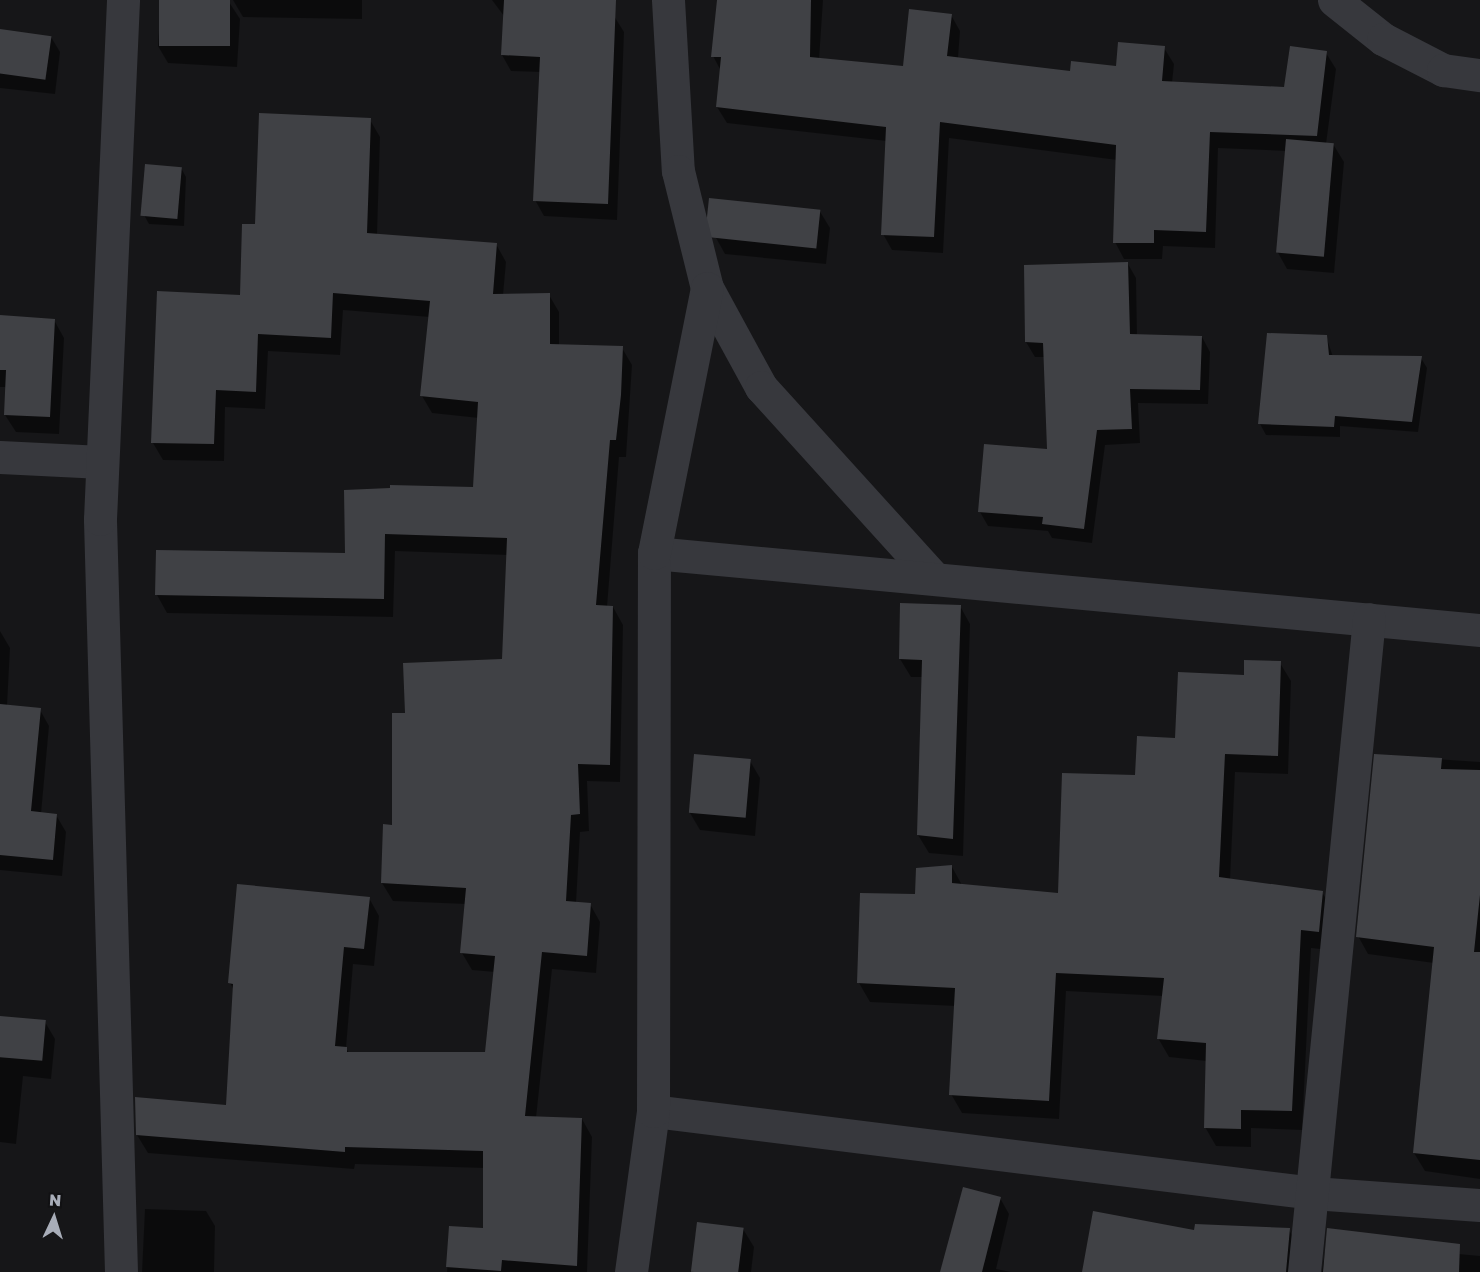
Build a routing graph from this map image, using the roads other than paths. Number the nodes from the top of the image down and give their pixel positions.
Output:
1 (123, 0) edge
2 (668, 0) edge
3 (1334, 0) edge
4 (1480, 75) edge
5 (707, 288) junction
6 (0, 457) edge
7 (102, 462) junction
8 (654, 554) junction
9 (933, 577) junction
10 (1369, 620) junction
11 (1480, 630) edge
12 (653, 1111) junction
13 (1313, 1193) junction
14 (1480, 1205) edge
15 (121, 1272) edge
16 (631, 1272) edge
17 (1304, 1272) edge

1 - 7 street
2 - 5 street
3 - 4 street
5 - 8 street
5 - 9 street
6 - 7 street
7 - 15 street
8 - 9 street
8 - 12 street
9 - 10 street
10 - 11 street
10 - 13 street
12 - 13 street
12 - 16 street
13 - 14 street
13 - 17 street

